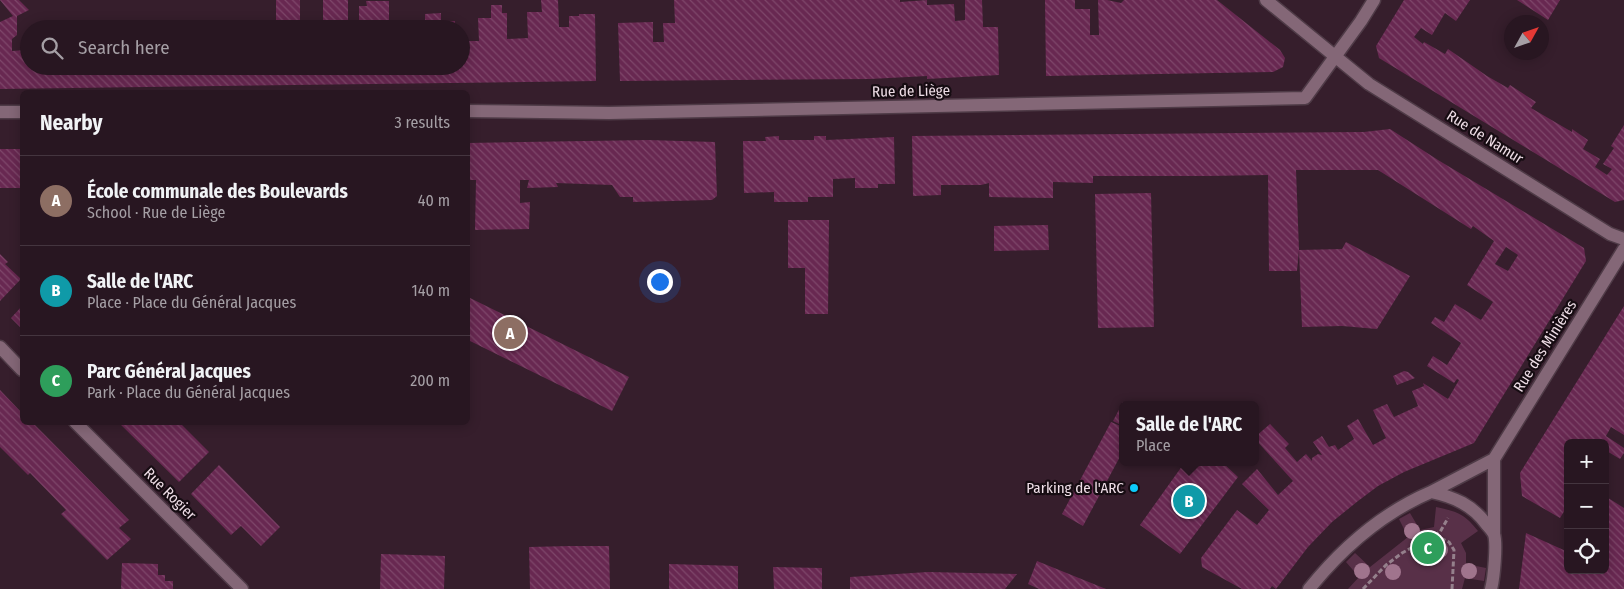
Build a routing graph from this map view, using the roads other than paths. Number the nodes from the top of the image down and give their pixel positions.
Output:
1 (1266, 0) edge
2 (1374, 0) edge
3 (1334, 56) junction
4 (470, 111) edge
5 (0, 112) edge
6 (20, 112) edge
7 (1624, 239) edge
8 (1624, 249) edge
9 (0, 348) edge
10 (20, 368) edge
11 (78, 425) edge
12 (1494, 459) junction
13 (1431, 492) junction
14 (1494, 535) junction
15 (242, 589) edge
16 (1309, 589) edge
17 (1491, 589) edge

1 - 3 street, Rue de Namur
2 - 3 street
3 - 4 street, Rue de Liège
3 - 7 street, Rue de Namur
5 - 6 street
8 - 12 street, Rue des Minières
9 - 10 street
11 - 15 street, Rue Rogier
12 - 13 street
12 - 14 street
13 - 14 street
13 - 16 street
14 - 17 street

